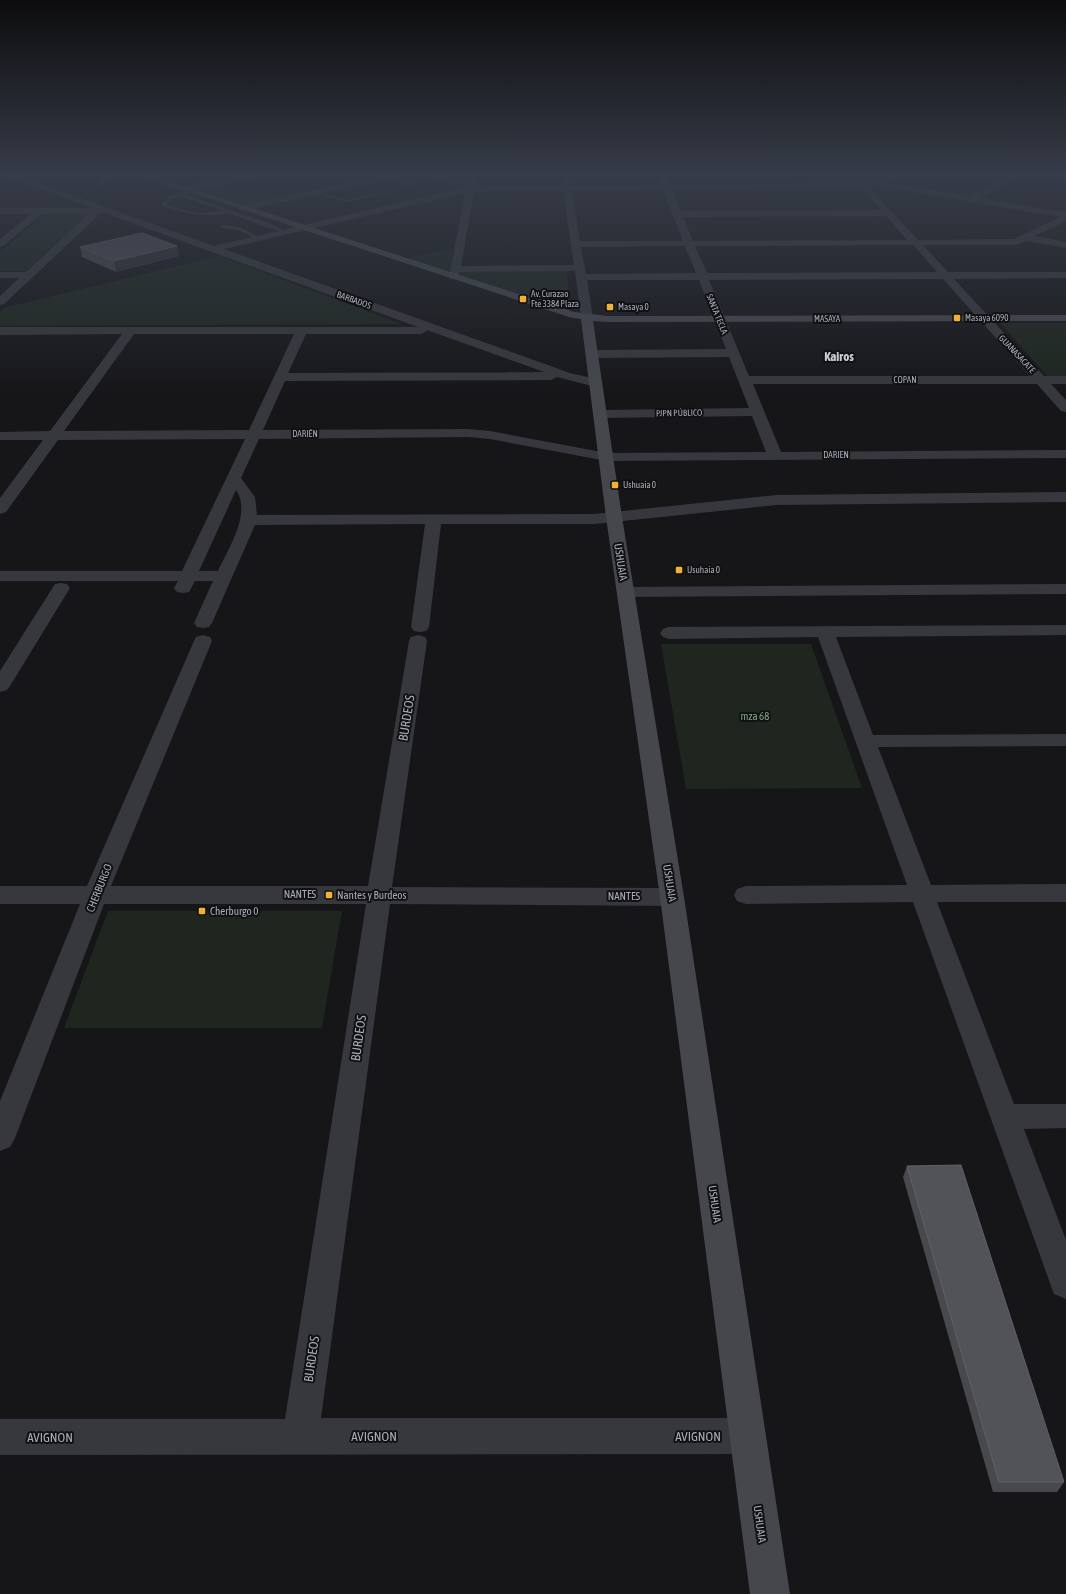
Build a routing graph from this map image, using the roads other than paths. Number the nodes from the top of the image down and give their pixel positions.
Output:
1 (59, 246) edge
2 (204, 246) edge
3 (223, 246) edge
4 (365, 246) edge
5 (460, 246) edge
6 (576, 246) edge
7 (690, 246) edge
8 (919, 246) edge
9 (212, 249) junction
10 (455, 273) junction
11 (580, 273) junction
12 (0, 275) edge
13 (27, 275) junction
14 (945, 276) junction
15 (1066, 276) edge
16 (703, 277) junction
17 (0, 302) edge
18 (587, 318) junction
19 (984, 318) junction
20 (1066, 318) edge
21 (720, 319) junction
22 (131, 330) junction
23 (302, 330) junction
24 (436, 330) junction
25 (0, 331) edge
26 (733, 353) junction
27 (592, 354) junction
28 (566, 376) junction
29 (280, 377) junction
30 (744, 380) junction
31 (1040, 380) junction
32 (1066, 380) edge
33 (596, 383) junction
34 (1066, 408) edge
35 (757, 412) junction
36 (601, 414) junction
37 (254, 435) junction
38 (0, 436) edge
39 (55, 436) junction
40 (1066, 454) edge
41 (774, 455) junction
42 (607, 457) junction
43 (234, 479) junction
44 (1066, 497) edge
45 (0, 510) edge
46 (614, 517) junction
47 (434, 519) junction
48 (249, 520) junction
49 (0, 576) edge
50 (186, 582) junction
51 (221, 582) junction
52 (0, 588) edge
53 (61, 588) junction
54 (1066, 589) edge
55 (626, 592) junction
56 (1066, 630) edge
57 (825, 632) junction
58 (669, 633) dead end
59 (0, 686) edge
60 (1066, 740) edge
61 (865, 741) junction
62 (1066, 893) edge
63 (96, 894) junction
64 (378, 894) junction
65 (922, 894) junction
66 (0, 895) edge
67 (746, 895) dead end
68 (672, 896) junction
69 (1066, 1116) edge
70 (1004, 1117) junction
71 (2, 1126) edge
72 (1066, 1283) edge
73 (300, 1436) junction
74 (747, 1436) junction
75 (0, 1437) edge
76 (770, 1594) edge

1 - 13 street
2 - 9 street, BARBADOS
3 - 9 street
4 - 10 street, MASAYA
5 - 10 street
6 - 11 street, USHUAIA
7 - 16 street, SANTA TECLA
8 - 14 street, GUANASACATE
9 - 24 street, BARBADOS
10 - 11 street
10 - 18 street, MASAYA
11 - 16 street
11 - 18 street, USHUAIA
12 - 13 street
13 - 17 street
14 - 15 street
14 - 16 street
14 - 19 street, GUANASACATE
16 - 21 street, SANTA TECLA
18 - 21 street, MASAYA
18 - 27 street, USHUAIA
19 - 20 street, MASAYA
19 - 21 street, MASAYA
19 - 31 street, GUANASACATE
21 - 26 street, SANTA TECLA
22 - 23 street
22 - 25 street
22 - 39 street
23 - 24 street
23 - 29 street
24 - 28 street, BARBADOS
26 - 27 street
26 - 30 street, SANTA TECLA
27 - 33 street, USHUAIA
28 - 29 street
28 - 33 street, BARBADOS
29 - 37 street
30 - 31 street, COPAN
30 - 35 street, SANTA TECLA
31 - 32 street, COPAN
31 - 34 street, GUANASACATE
33 - 36 street, USHUAIA
35 - 36 street, PJPN PÚBLICO
35 - 41 street, SANTA TECLA
36 - 42 street, USHUAIA
37 - 39 street, DARIÉN
37 - 42 street, DARIÉN
37 - 43 street
38 - 39 street, DARIÉN
39 - 45 street
40 - 41 street, DARIEN
41 - 42 street, DARIEN
42 - 46 street, USHUAIA
43 - 48 street
43 - 50 street
44 - 46 street
46 - 47 street
46 - 55 street, USHUAIA
47 - 48 street
47 - 64 street, BURDEOS
48 - 51 street, CHERBURGO
49 - 50 street
50 - 51 street
50 - 53 street
51 - 63 street, CHERBURGO
52 - 53 street
53 - 59 street
54 - 55 street
55 - 68 street, USHUAIA
56 - 57 street
57 - 58 street
57 - 61 street
60 - 61 street
61 - 65 street
62 - 65 street
63 - 64 street, NANTES
63 - 66 street, NANTES
63 - 71 street, CHERBURGO
64 - 68 street, NANTES
64 - 73 street, BURDEOS
65 - 67 street
65 - 70 street
68 - 74 street, USHUAIA
69 - 70 street
70 - 72 street
73 - 74 street, AVIGNON
73 - 75 street, AVIGNON
74 - 76 street, USHUAIA

